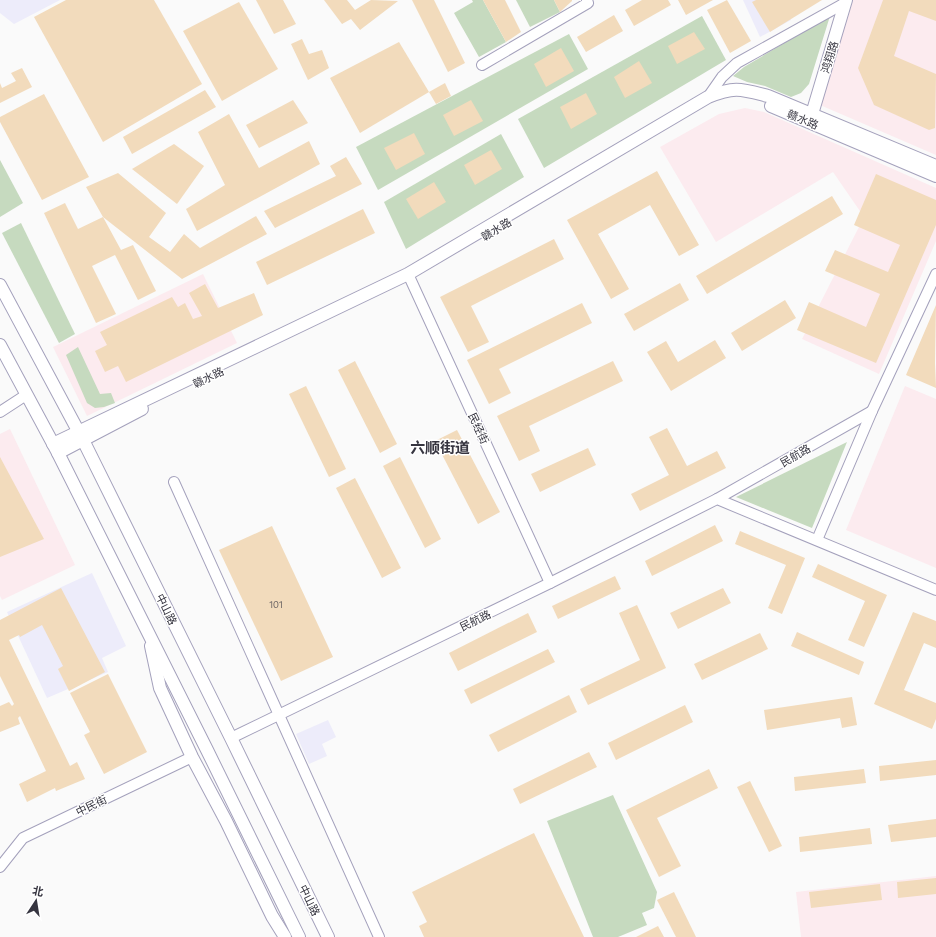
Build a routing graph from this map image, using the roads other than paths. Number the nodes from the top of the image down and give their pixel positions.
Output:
1 (587, 0) edge
2 (846, 2) edge
3 (482, 65) dead end
4 (708, 97) junction
5 (812, 114) junction
6 (936, 166) edge
7 (936, 176) edge
8 (936, 274) edge
9 (409, 277) junction
10 (0, 285) edge
11 (0, 345) edge
12 (26, 395) junction
13 (872, 411) junction
14 (0, 412) edge
15 (80, 436) junction
16 (56, 449) junction
17 (174, 482) dead end
18 (717, 499) junction
19 (816, 540) junction
20 (550, 583) junction
21 (936, 590) edge
22 (148, 631) junction
23 (280, 715) junction
24 (231, 738) junction
25 (192, 757) junction
26 (0, 867) edge
27 (285, 937) edge
28 (299, 937) edge
29 (328, 937) edge
30 (379, 937) edge

1 - 3 street
2 - 4 street, 赣水路
2 - 5 main road, 鸿翔路
4 - 5 main road, 赣水路
4 - 9 main road, 赣水路
5 - 6 main road, 赣水路
7 - 9 main road, 赣水路
8 - 13 street
9 - 15 main road, 赣水路
9 - 20 street, 民经街
10 - 15 main road, 中山路
11 - 12 main road
12 - 14 street
12 - 16 main road
13 - 18 street, 民航路
13 - 19 street
15 - 16 main road, 赣水路
15 - 24 main road, 中山路
16 - 22 main road
17 - 23 street
18 - 19 street
18 - 20 street, 民航路
19 - 21 street
20 - 23 street, 民航路
22 - 25 main road
22 - 28 main road
23 - 24 street, 民航路
23 - 30 street
24 - 29 main road, 中山路
25 - 26 street, 中民街
25 - 27 main road

